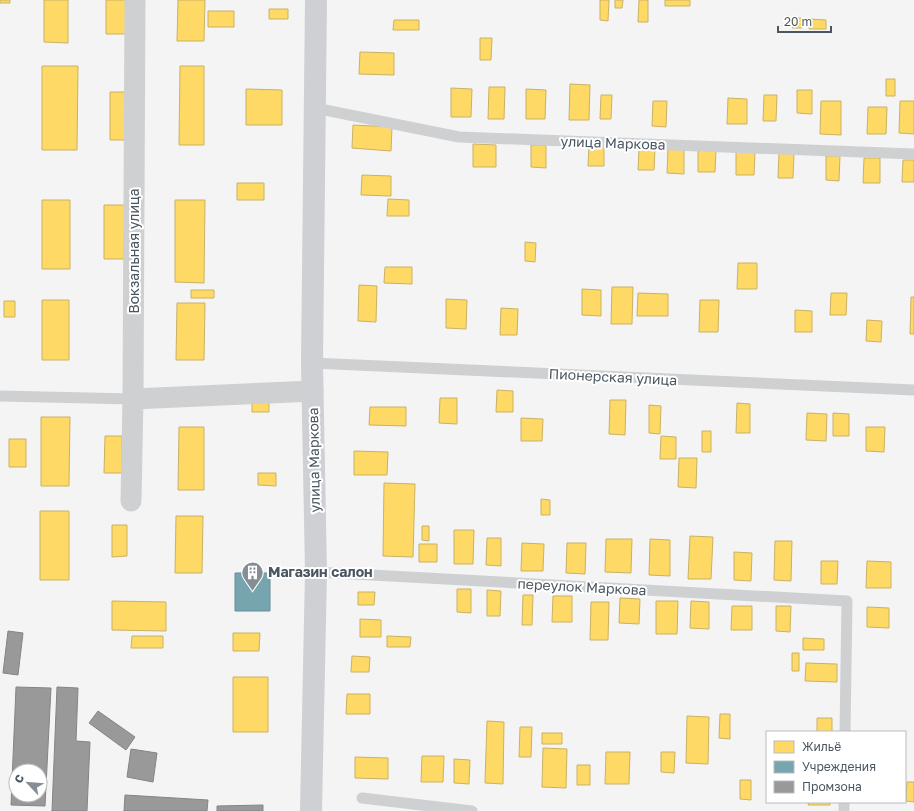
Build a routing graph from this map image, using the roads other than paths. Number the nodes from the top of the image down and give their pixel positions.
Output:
1 (135, 0) edge
2 (316, 0) edge
3 (315, 108) junction
4 (914, 154) edge
5 (312, 364) junction
6 (914, 390) edge
7 (313, 391) junction
8 (0, 396) edge
9 (133, 399) junction
10 (131, 501) dead end
11 (316, 572) junction
12 (845, 731) edge
13 (362, 798) dead end
14 (311, 811) edge
15 (472, 811) edge

1 - 9 street, Вокзальная улица
2 - 3 main road, улица Маркова
3 - 4 lane, улица Маркова
3 - 5 main road, улица Маркова
5 - 6 lane, Пионерская улица
5 - 7 main road, улица Маркова
7 - 9 street
7 - 11 main road, улица Маркова
8 - 9 lane
9 - 10 street, Вокзальная улица
11 - 12 lane, переулок Маркова
11 - 14 main road, улица Маркова
13 - 15 lane

